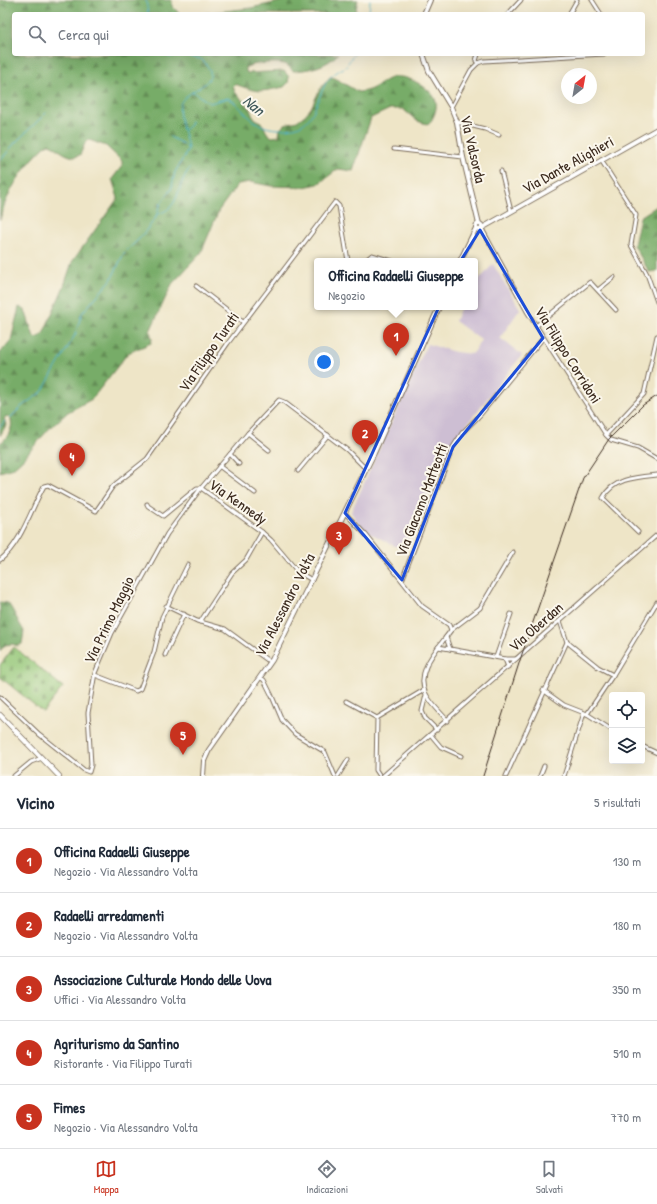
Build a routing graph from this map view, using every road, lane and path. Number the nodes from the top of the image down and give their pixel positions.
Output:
1 (430, 0) edge
2 (521, 0) edge
3 (577, 0) edge
4 (592, 0) edge
5 (425, 12) edge
6 (510, 12) edge
7 (570, 12) edge
8 (600, 12) edge
9 (424, 56) edge
10 (477, 56) edge
11 (545, 56) edge
12 (478, 63) junction
13 (451, 107) junction
14 (457, 122) junction
15 (657, 129) edge
16 (499, 135) dead end
17 (394, 149) dead end
18 (463, 157) junction
19 (602, 160) junction
20 (501, 171) dead end
21 (511, 211) junction
22 (479, 228) junction
23 (348, 258) edge
24 (368, 258) edge
25 (382, 258) edge
26 (462, 258) edge
27 (614, 277) dead end
28 (196, 286) dead end
29 (598, 290) junction
30 (657, 302) edge
31 (439, 310) edge
32 (616, 310) dead end
33 (243, 322) junction
34 (536, 326) junction
35 (657, 336) edge
36 (543, 338) junction
37 (248, 433) junction
38 (328, 435) junction
39 (606, 435) junction
40 (269, 450) dead end
41 (230, 454) junction
42 (657, 459) edge
43 (239, 464) dead end
44 (219, 466) junction
45 (366, 469) junction
46 (298, 471) dead end
47 (657, 475) edge
48 (201, 488) junction
49 (255, 493) dead end
50 (147, 504) dead end
51 (345, 513) junction
52 (262, 532) junction
53 (638, 532) dead end
54 (657, 535) edge
55 (513, 552) dead end
56 (0, 560) edge
57 (188, 564) dead end
58 (312, 580) junction
59 (402, 580) junction
60 (657, 602) edge
61 (166, 606) junction
62 (184, 614) junction
63 (511, 614) dead end
64 (560, 621) junction
65 (200, 622) junction
66 (451, 630) junction
67 (446, 637) junction
68 (567, 642) junction
69 (438, 647) junction
70 (450, 649) junction
71 (164, 655) dead end
72 (496, 657) junction
73 (505, 658) junction
74 (516, 660) junction
75 (270, 662) junction
76 (508, 667) junction
77 (95, 675) junction
78 (613, 675) junction
79 (261, 678) junction
80 (424, 690) junction
81 (544, 690) junction
82 (426, 695) junction
83 (0, 697) edge
84 (346, 701) dead end
85 (0, 711) edge
86 (586, 714) junction
87 (1, 717) edge
88 (377, 718) junction
89 (448, 721) junction
90 (609, 728) edge
91 (437, 730) junction
92 (431, 735) junction
93 (645, 747) edge
94 (657, 753) edge
95 (461, 756) dead end
96 (42, 758) junction
97 (348, 760) dead end
98 (544, 766) dead end
99 (87, 772) junction
100 (14, 776) edge
101 (59, 776) edge
102 (92, 776) edge
103 (203, 776) edge
104 (335, 776) edge
105 (338, 776) edge
106 (380, 776) edge
107 (384, 776) edge
108 (506, 776) edge
109 (540, 776) edge
110 (564, 776) edge

1 - 5 street
2 - 6 street
3 - 7 street
4 - 8 street
9 - 13 street, Via Valsorda
10 - 12 street
11 - 12 street
12 - 13 street
13 - 14 street, Via Valsorda
14 - 16 street
14 - 18 street, Via Valsorda
15 - 19 street, Via Dante Alighieri
17 - 18 street
18 - 22 street, Via Valsorda
19 - 21 street, Via Dante Alighieri
19 - 30 street
20 - 21 street
21 - 22 street, Via Dante Alighieri
22 - 26 street
22 - 34 street, Via Filippo Corridoni
23 - 33 street, Via Filippo Turati
24 - 25 street
27 - 29 street
28 - 33 street
29 - 32 street
29 - 34 street
31 - 45 street, Via Alessandro Volta
33 - 56 street, Via Filippo Turati
34 - 36 street, Via Filippo Corridoni
35 - 39 street
36 - 39 street, Via Filippo Corridoni
36 - 59 street, Via Giacomo Matteotti
37 - 38 street, Via Primo Maggio
37 - 40 street
37 - 41 street, Via Primo Maggio
38 - 45 street
38 - 46 street
39 - 42 street
41 - 43 street
41 - 44 street, Via Primo Maggio
44 - 48 street, Via Primo Maggio
44 - 49 street
45 - 51 street, Via Alessandro Volta
47 - 53 street
48 - 50 street, Via Kennedy
48 - 52 street, Via Kennedy
48 - 77 street, Via Primo Maggio
51 - 58 street, Via Alessandro Volta
51 - 59 street
52 - 58 street, Via Kennedy
52 - 65 street
54 - 64 street, Via Oberdan
55 - 66 street
57 - 61 street
58 - 75 street, Via Alessandro Volta
59 - 66 street
60 - 78 street
61 - 62 street
61 - 77 street
62 - 65 street
62 - 71 street
63 - 72 street
64 - 68 street
64 - 74 street, Via Oberdan
65 - 75 street
66 - 67 street
67 - 69 street
67 - 70 street
68 - 78 street
68 - 81 street
69 - 70 street
69 - 80 street
70 - 72 street
72 - 73 street
73 - 74 street
73 - 76 street
74 - 76 street, Via Oberdan
75 - 79 street, Via Alessandro Volta
76 - 89 street, Via Oberdan
77 - 99 street, Via Primo Maggio
78 - 86 street
79 - 103 street, Via Alessandro Volta
79 - 104 street
80 - 82 street
80 - 88 street
81 - 86 street
81 - 108 street
82 - 89 street
82 - 91 street
83 - 99 street
84 - 88 street
85 - 87 main road
86 - 90 street
86 - 110 street
87 - 96 main road
88 - 106 street
89 - 91 street, Via Oberdan
91 - 92 street, Via Oberdan
92 - 95 street
92 - 107 street, Via Oberdan
93 - 94 street
96 - 100 street
96 - 101 main road
97 - 105 street
98 - 109 street
99 - 102 street

